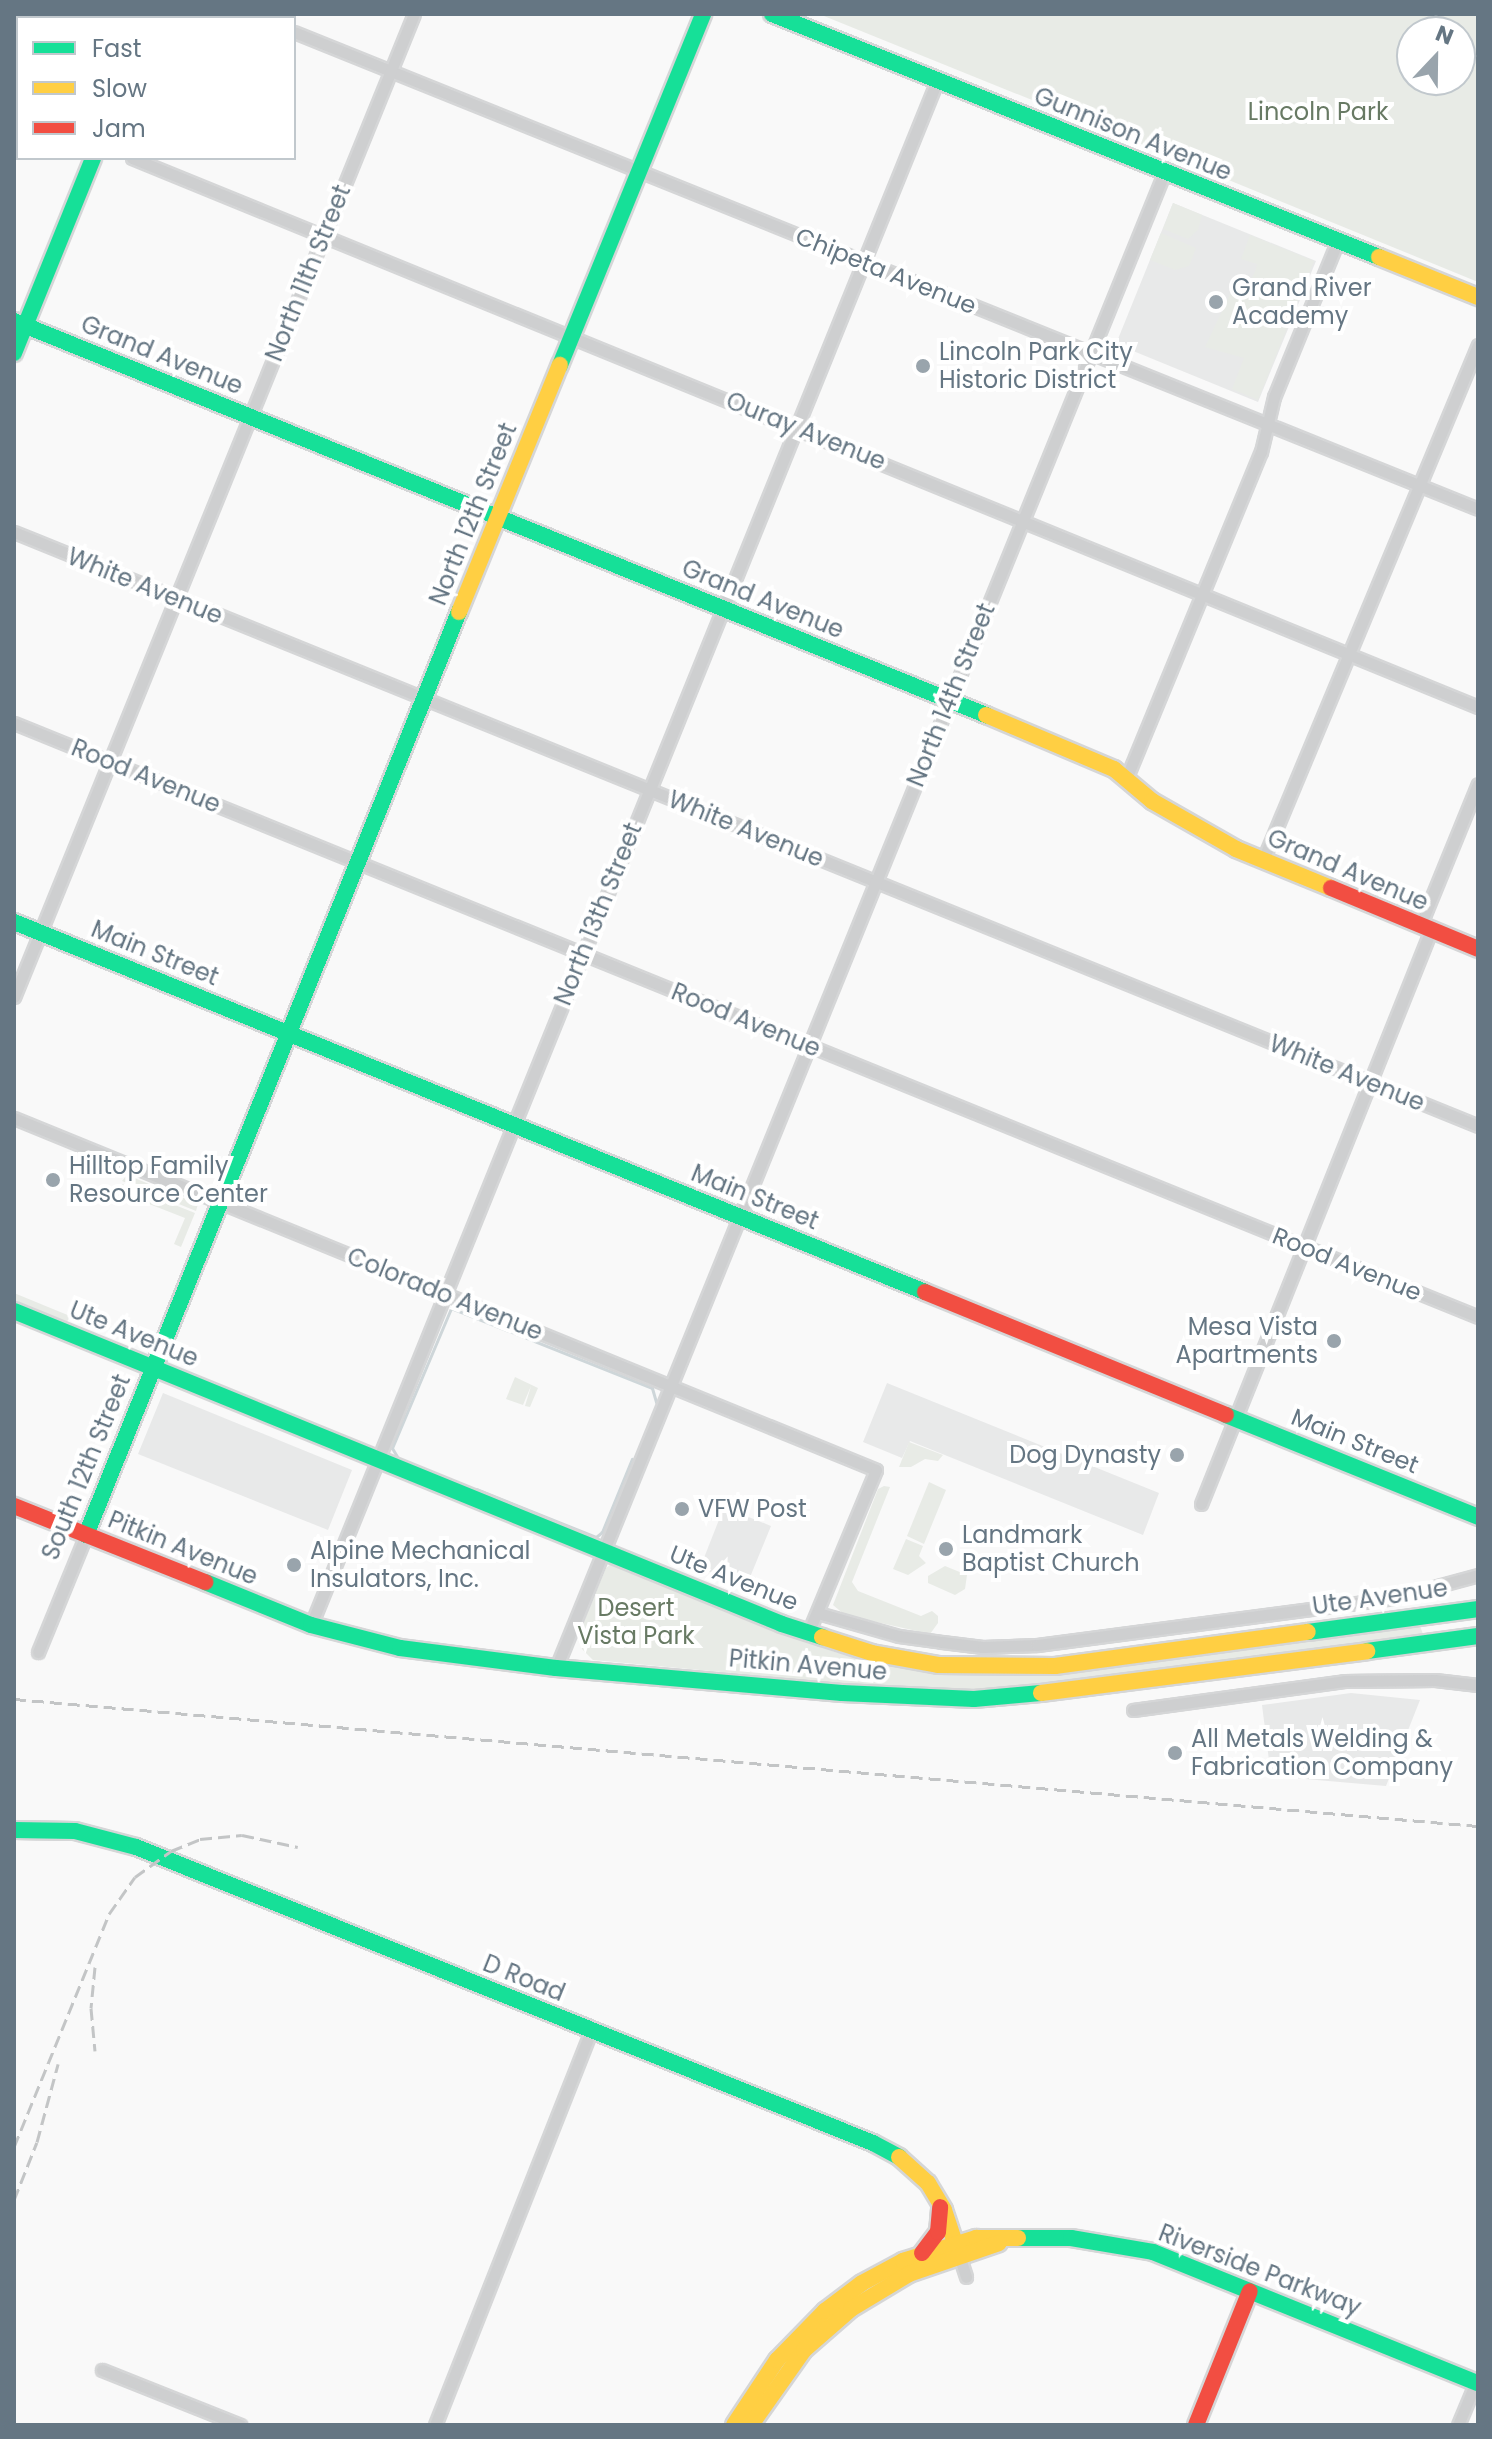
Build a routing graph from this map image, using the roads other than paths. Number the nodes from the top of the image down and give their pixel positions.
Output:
1 (414, 14) edge
2 (703, 14) edge
3 (772, 14) edge
4 (296, 33) edge
5 (390, 71) junction
6 (937, 81) junction
7 (92, 160) edge
8 (137, 160) edge
9 (639, 172) junction
10 (1164, 174) junction
11 (324, 236) junction
12 (1338, 240) junction
13 (864, 262) junction
14 (1478, 297) edge
15 (20, 324) edge
16 (572, 336) junction
17 (1478, 345) edge
18 (14, 353) edge
19 (1091, 354) junction
20 (250, 416) junction
21 (1266, 425) junction
22 (797, 428) junction
23 (1419, 486) junction
24 (1478, 509) edge
25 (498, 518) junction
26 (1023, 519) junction
27 (14, 532) edge
28 (1202, 596) junction
29 (177, 598) junction
30 (723, 609) junction
31 (1347, 654) junction
32 (423, 698) junction
33 (949, 701) junction
34 (1478, 707) edge
35 (14, 723) edge
36 (110, 762) junction
37 (1126, 779) junction
38 (1478, 784) edge
39 (649, 790) junction
40 (1263, 860) junction
41 (357, 861) junction
42 (876, 882) junction
43 (14, 922) edge
44 (1426, 928) junction
45 (40, 933) junction
46 (1478, 949) edge
47 (582, 954) junction
48 (14, 997) edge
49 (287, 1032) junction
50 (809, 1046) junction
51 (1370, 1082) junction
52 (14, 1118) edge
53 (513, 1124) junction
54 (1478, 1126) edge
55 (219, 1202) junction
56 (739, 1217) junction
57 (1304, 1246) junction
58 (444, 1294) junction
59 (14, 1311) edge
60 (1478, 1317) edge
61 (151, 1368) junction
62 (671, 1386) junction
63 (1235, 1418) junction
64 (377, 1459) junction
65 (1420, 1494) junction
66 (1201, 1504) dead end
67 (14, 1506) edge
68 (1478, 1517) edge
69 (1478, 1524) edge
70 (86, 1535) junction
71 (603, 1551) junction
72 (1478, 1575) edge
73 (1478, 1609) edge
74 (818, 1613) junction
75 (311, 1625) junction
76 (808, 1633) junction
77 (1478, 1636) edge
78 (38, 1652) dead end
79 (556, 1668) junction
80 (1478, 1685) edge
81 (1133, 1710) dead end
82 (14, 1830) edge
83 (591, 2030) junction
84 (939, 2201) junction
85 (957, 2249) junction
86 (922, 2253) junction
87 (966, 2277) dead end
88 (1250, 2291) junction
89 (102, 2370) dead end
90 (1477, 2383) edge
91 (240, 2425) edge
92 (435, 2425) edge
93 (734, 2425) edge
94 (751, 2425) edge
95 (1196, 2425) edge
96 (1458, 2425) edge

1 - 5 street, North 11th Street
2 - 9 main road, North 12th Street
3 - 6 main road, Gunnison Avenue
4 - 5 street, Chipeta Avenue
5 - 9 street, Chipeta Avenue
5 - 11 street, North 11th Street
6 - 10 main road, Gunnison Avenue
6 - 13 street, North 13th Street
7 - 15 main road
8 - 11 street, Ouray Avenue
9 - 13 street, Chipeta Avenue
9 - 16 main road, North 12th Street
10 - 12 main road, Gunnison Avenue
10 - 19 street, North 14th Street
11 - 16 street, Ouray Avenue
11 - 20 street, North 11th Street
12 - 14 main road, Gunnison Avenue
12 - 21 street
13 - 19 street, Chipeta Avenue
13 - 22 street, North 13th Street
15 - 18 main road
15 - 20 main road, Grand Avenue
16 - 22 street, Ouray Avenue
16 - 25 main road, North 12th Street
17 - 23 street
19 - 21 street, Chipeta Avenue
19 - 26 street, North 14th Street
20 - 25 main road, Grand Avenue
20 - 29 street, North 11th Street
21 - 23 street, Chipeta Avenue
21 - 28 street
22 - 26 street, Ouray Avenue
22 - 30 street, North 13th Street
23 - 24 street, Chipeta Avenue
23 - 31 street
25 - 30 main road, Grand Avenue
25 - 32 main road, North 12th Street
26 - 28 street, Ouray Avenue
26 - 33 street, North 14th Street
27 - 29 street, White Avenue
28 - 31 street, Ouray Avenue
28 - 37 street
29 - 32 street, White Avenue
29 - 36 street, North 11th Street
30 - 33 main road, Grand Avenue
30 - 39 street, North 13th Street
31 - 34 street, Ouray Avenue
31 - 40 street
32 - 39 street, White Avenue
32 - 41 main road, North 12th Street
33 - 37 main road, Grand Avenue
33 - 42 street, North 14th Street
35 - 36 street, Rood Avenue
36 - 41 street, Rood Avenue
36 - 45 street, North 11th Street
37 - 40 main road, Grand Avenue
38 - 44 street
39 - 42 street, White Avenue
39 - 47 street, North 13th Street
40 - 44 main road, Grand Avenue
41 - 47 street, Rood Avenue
41 - 49 main road, North 12th Street
42 - 50 street, North 14th Street
42 - 51 street, White Avenue
43 - 45 main road, Main Street
44 - 46 main road, Grand Avenue
44 - 51 street
45 - 48 street, North 11th Street
45 - 49 main road, Main Street
47 - 50 street, Rood Avenue
47 - 53 street, North 13th Street
49 - 53 main road, Main Street
49 - 55 main road, South 12th Street
50 - 56 street, North 14th Street
50 - 57 street, Rood Avenue
51 - 54 street, White Avenue
51 - 57 street
52 - 55 street, Colorado Avenue
53 - 56 main road, Main Street
53 - 58 street, North 13th Street
55 - 58 street, Colorado Avenue
55 - 61 main road, South 12th Street
56 - 62 street, North 14th Street
56 - 63 main road, Main Street
57 - 60 street, Rood Avenue
57 - 63 street
58 - 62 street, Colorado Avenue
58 - 64 street, North 13th Street
59 - 61 main road, Ute Avenue
61 - 64 main road, Ute Avenue
61 - 70 main road, South 12th Street
62 - 71 street, North 14th Street
62 - 74 street, Colorado Avenue
63 - 65 main road, Main Street
63 - 66 street
64 - 71 main road, Ute Avenue
64 - 75 street, North 13th Street
65 - 68 main road, Main Street
65 - 69 main road
67 - 70 main road, Pitkin Avenue
70 - 75 main road, Pitkin Avenue
70 - 78 street, South 12th Street
71 - 76 main road, Ute Avenue
71 - 79 street, North 14th Street
72 - 74 street
73 - 76 main road, Ute Avenue
74 - 76 street
75 - 79 main road, Pitkin Avenue
77 - 79 main road, Pitkin Avenue
80 - 81 street
82 - 83 main road, D Road
83 - 84 main road, D Road
83 - 92 street
84 - 85 main road, D Road
84 - 86 main road
85 - 86 main road, Riverside Parkway
85 - 87 street
85 - 88 main road, Riverside Parkway
85 - 94 main road, Riverside Parkway
86 - 93 main road, Riverside Parkway
88 - 90 main road, Riverside Parkway
88 - 95 main road
89 - 91 street
90 - 96 street

